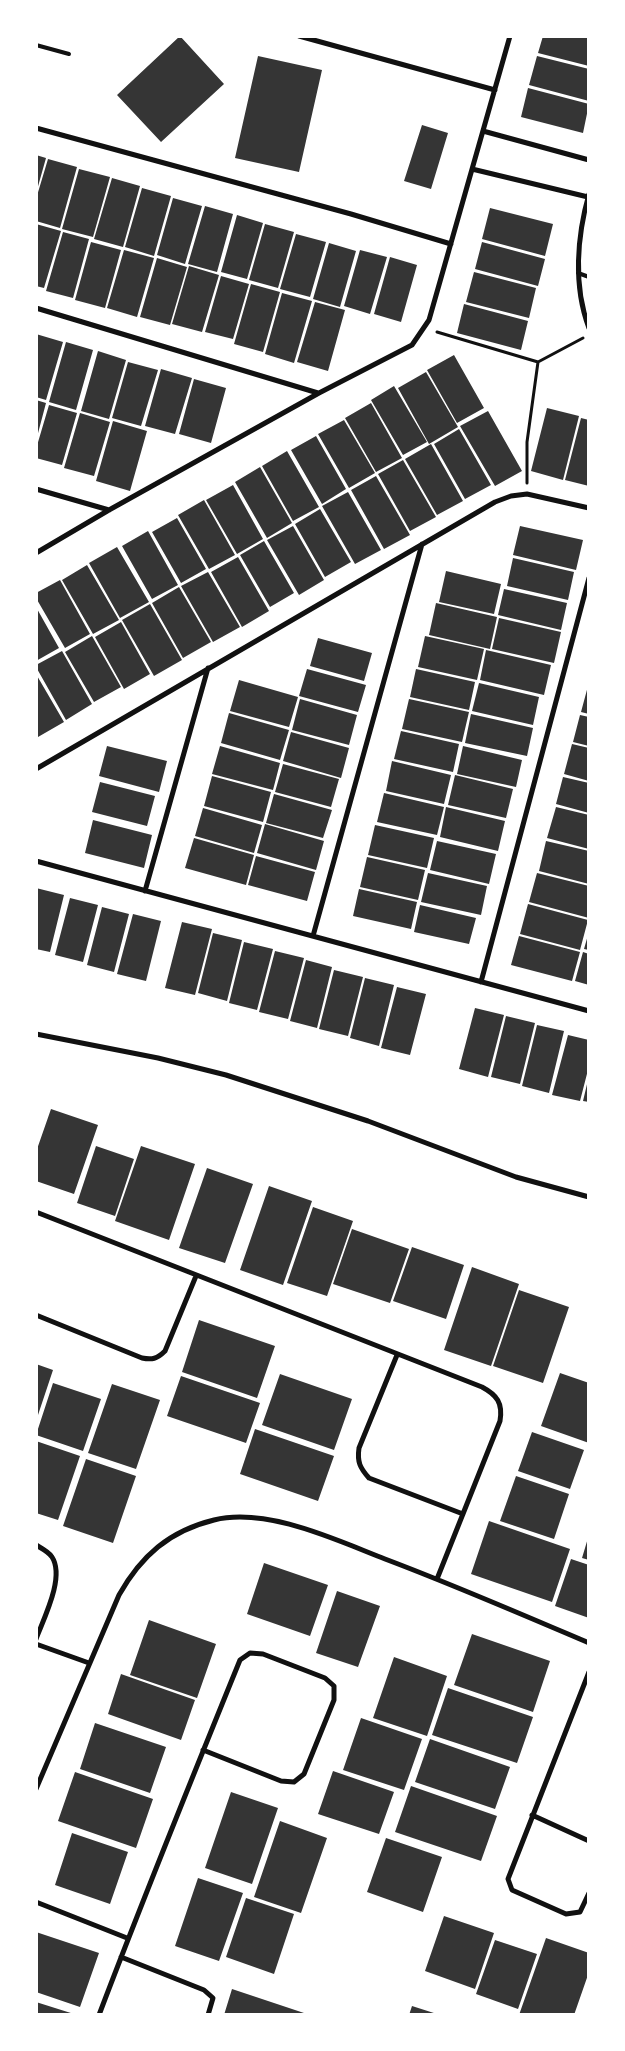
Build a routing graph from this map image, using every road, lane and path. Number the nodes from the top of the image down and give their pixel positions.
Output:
1 (299, 36) edge
2 (510, 36) edge
3 (36, 45) edge
4 (69, 54) dead end
5 (495, 90) junction
6 (36, 128) edge
7 (483, 131) junction
8 (589, 160) edge
9 (472, 168) junction
10 (588, 195) edge
11 (452, 244) junction
12 (578, 273) junction
13 (589, 277) edge
14 (36, 308) edge
15 (424, 328) junction
16 (589, 328) edge
17 (589, 335) edge
18 (538, 362) junction
19 (319, 393) junction
20 (36, 489) edge
21 (527, 494) junction
22 (589, 508) edge
23 (109, 510) junction
24 (422, 544) junction
25 (36, 553) edge
26 (589, 578) edge
27 (208, 667) junction
28 (36, 769) edge
29 (36, 861) edge
30 (145, 891) junction
31 (313, 936) junction
32 (480, 982) junction
33 (589, 1011) edge
34 (36, 1034) edge
35 (589, 1197) edge
36 (36, 1212) edge
37 (196, 1276) junction
38 (36, 1315) edge
39 (397, 1355) junction
40 (462, 1514) junction
41 (36, 1545) edge
42 (437, 1579) junction
43 (36, 1639) edge
44 (589, 1643) edge
45 (36, 1644) edge
46 (89, 1663) junction
47 (589, 1672) edge
48 (203, 1750) junction
49 (36, 1789) edge
50 (532, 1815) junction
51 (589, 1841) edge
52 (589, 1892) edge
53 (36, 1902) edge
54 (127, 1938) junction
55 (121, 1957) junction
56 (99, 2015) edge
57 (208, 2015) edge

1 - 5 street
2 - 5 street
3 - 4 lane
5 - 7 street
6 - 11 street
7 - 8 street
7 - 9 street
9 - 10 street
9 - 11 street
10 - 12 street
11 - 15 street
12 - 13 lane
12 - 16 street
14 - 19 street
15 - 18 path
15 - 19 street
17 - 18 path
18 - 21 path
19 - 23 street
20 - 23 street
21 - 22 street
21 - 24 street
23 - 25 street
24 - 27 street
24 - 31 street
26 - 32 street
27 - 28 street
27 - 30 street
29 - 30 street
30 - 31 street
31 - 32 street
32 - 33 street
34 - 35 street
36 - 37 street
37 - 38 street
37 - 39 street
39 - 40 street
39 - 40 street
40 - 42 street
41 - 43 street
42 - 44 street
42 - 46 street
45 - 46 street
46 - 49 street
47 - 50 street
48 - 48 street
48 - 54 street
50 - 51 street
50 - 52 street
53 - 54 street
54 - 55 street
55 - 56 street
55 - 57 street

